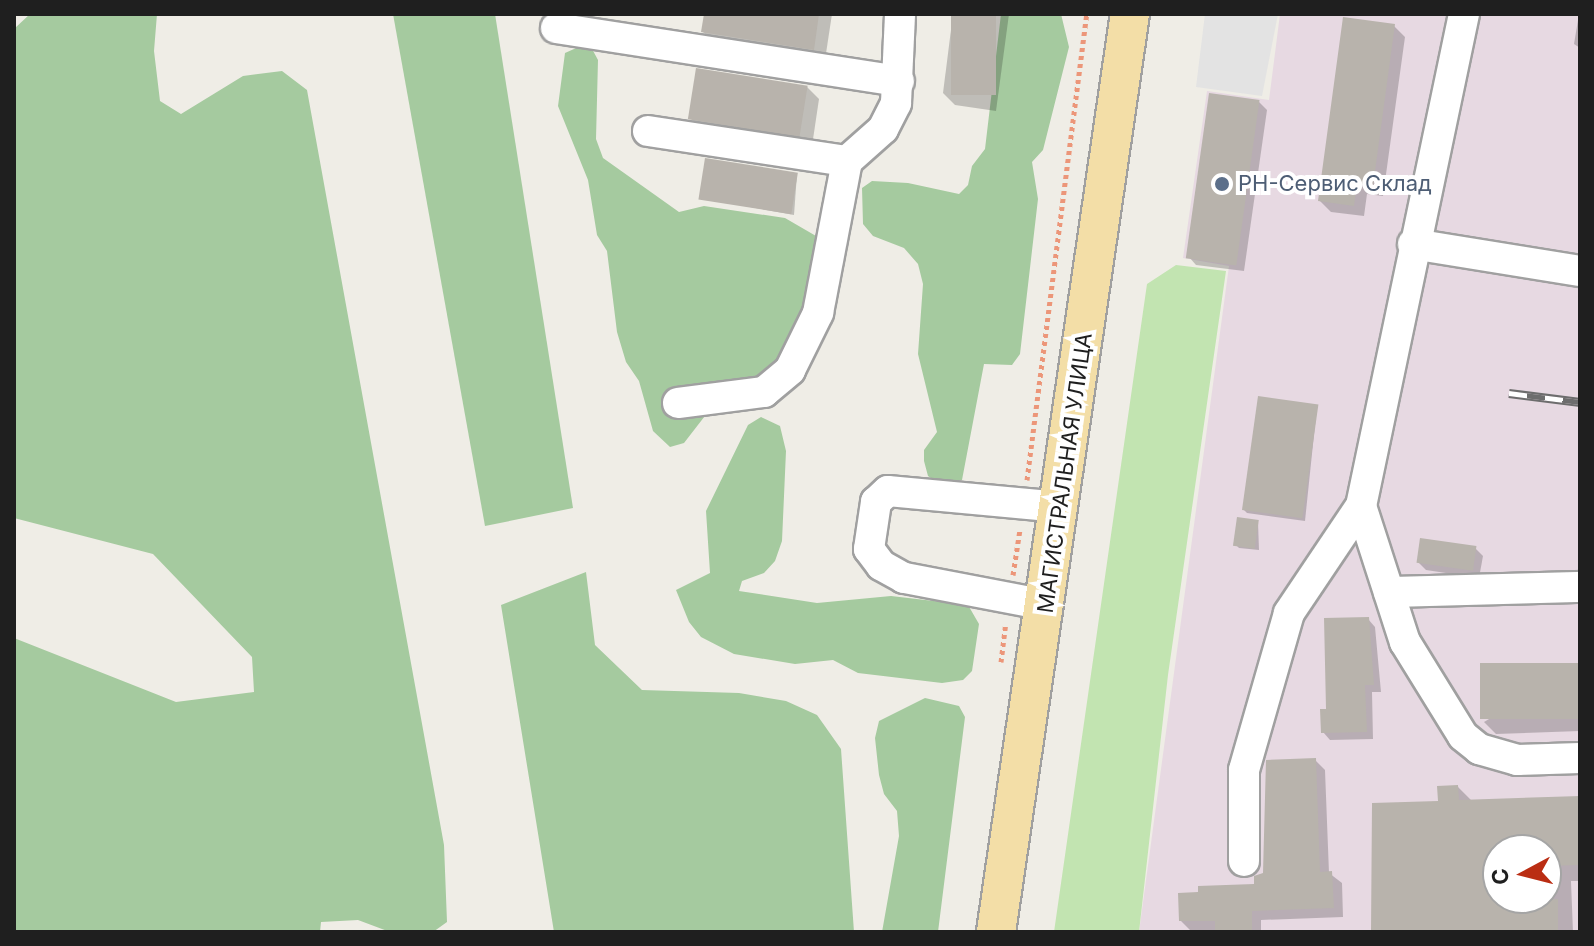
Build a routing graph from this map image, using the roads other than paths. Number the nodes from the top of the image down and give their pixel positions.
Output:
1 (900, 14) edge
2 (1130, 14) edge
3 (1464, 14) edge
4 (556, 28) dead end
5 (899, 81) junction
6 (648, 131) dead end
7 (847, 161) junction
8 (1413, 244) junction
9 (1580, 271) edge
10 (678, 403) dead end
11 (1042, 505) junction
12 (1361, 506) junction
13 (1580, 587) edge
14 (1389, 592) junction
15 (1028, 602) junction
16 (1580, 758) edge
17 (1244, 861) dead end
18 (996, 932) edge

1 - 5 lane
2 - 11 main road, МАГИСТРАЛЬНАЯ УЛИЦА
3 - 8 lane
4 - 5 lane
5 - 7 lane
6 - 7 lane
7 - 10 lane
8 - 9 lane
8 - 12 lane
11 - 15 main road, МАГИСТРАЛЬНАЯ УЛИЦА
11 - 15 lane
12 - 14 lane
12 - 17 lane
13 - 14 lane
14 - 16 lane
15 - 18 main road, МАГИСТРАЛЬНАЯ УЛИЦА

